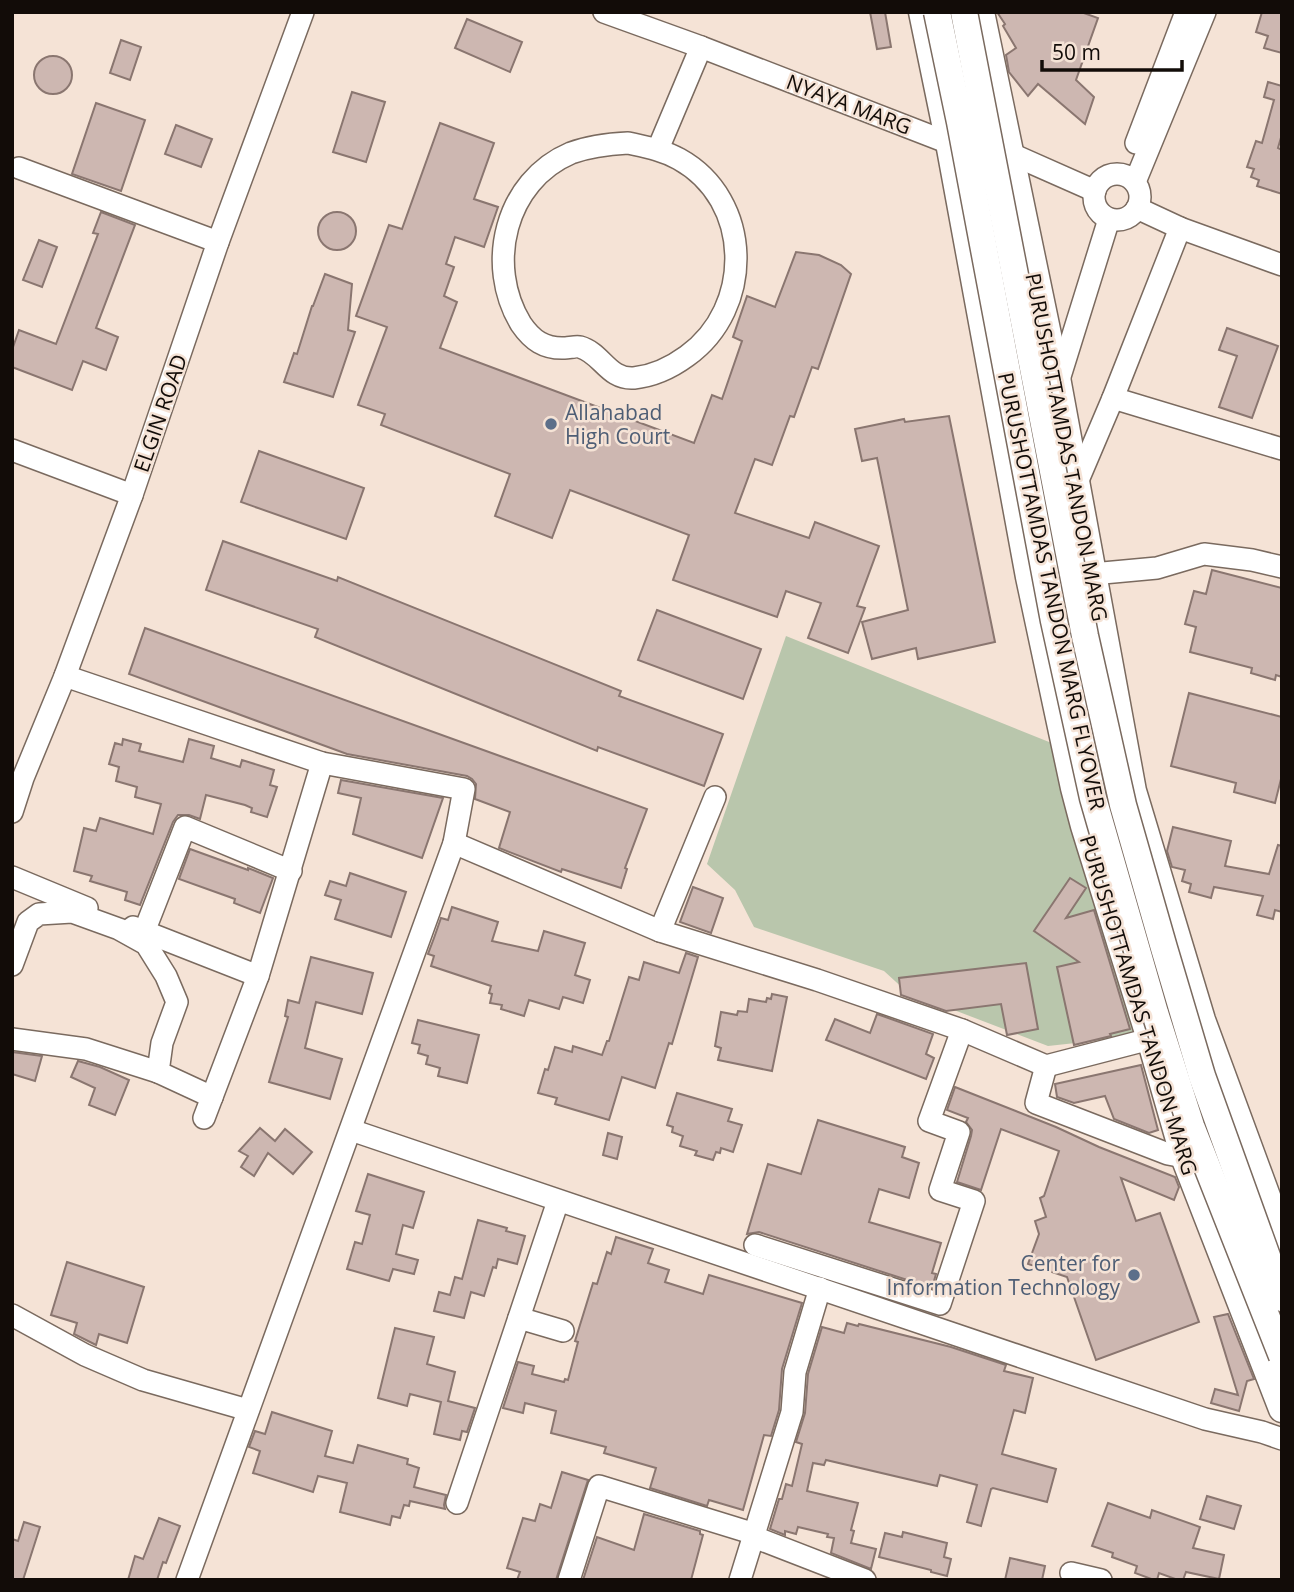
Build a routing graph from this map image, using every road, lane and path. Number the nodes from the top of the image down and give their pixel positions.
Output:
1 (303, 12) edge
2 (604, 12) edge
3 (922, 12) edge
4 (937, 12) edge
5 (964, 12) edge
6 (981, 12) edge
7 (1186, 12) edge
8 (1205, 12) edge
9 (701, 47) junction
10 (950, 143) junction
11 (658, 149) junction
12 (1009, 153) junction
13 (19, 168) dead end
14 (1130, 178) junction
15 (1094, 191) junction
16 (1138, 208) junction
17 (1110, 219) junction
18 (1180, 228) junction
19 (218, 242) junction
20 (1282, 265) edge
21 (1058, 383) junction
22 (1113, 398) junction
23 (1282, 449) edge
24 (12, 450) edge
25 (1076, 485) junction
26 (132, 495) junction
27 (1282, 567) edge
28 (1092, 575) junction
29 (65, 676) junction
30 (322, 763) junction
31 (18, 777) edge
32 (715, 797) dead end
33 (12, 812) edge
34 (454, 843) junction
35 (290, 870) junction
36 (12, 877) edge
37 (660, 931) junction
38 (144, 932) junction
39 (12, 965) edge
40 (258, 976) junction
41 (1202, 1020) junction
42 (962, 1031) junction
43 (12, 1039) edge
44 (1150, 1039) junction
45 (1046, 1066) junction
46 (158, 1072) junction
47 (212, 1097) junction
48 (204, 1118) dead end
49 (351, 1130) junction
50 (1184, 1157) junction
51 (1252, 1157) junction
52 (558, 1201) junction
53 (1282, 1237) edge
54 (755, 1245) dead end
55 (820, 1288) junction
56 (1282, 1298) edge
57 (12, 1315) edge
58 (519, 1318) junction
59 (563, 1331) dead end
60 (1282, 1356) edge
61 (1282, 1409) edge
62 (248, 1410) junction
63 (1282, 1439) edge
64 (457, 1503) dead end
65 (755, 1536) junction
66 (1071, 1573) dead end
67 (187, 1580) edge
68 (569, 1580) edge
69 (740, 1580) edge
70 (864, 1580) edge
71 (1101, 1580) edge

1 - 19 street, ELGIN ROAD
2 - 9 street, NYAYA MARG
3 - 10 main road, PURUSHOTTAMDAS TANDON MARG
4 - 60 main road, PURUSHOTTAMDAS TANDON MARG FLYOVER, bridge
5 - 56 main road, PURUSHOTTAMDAS TANDON MARG FLYOVER, bridge
6 - 12 main road, PURUSHOTTAMDAS TANDON MARG
7 - 14 street
8 - 14 street
9 - 10 street, NYAYA MARG
9 - 11 street
10 - 12 street, NYAYA MARG
10 - 44 main road, PURUSHOTTAMDAS TANDON MARG
11 - 11 street
12 - 15 street, NYAYA MARG
12 - 21 main road, PURUSHOTTAMDAS TANDON MARG
13 - 19 street
14 - 15 street
14 - 16 street
15 - 17 street
16 - 17 street
16 - 18 street
17 - 21 street
18 - 20 street
18 - 22 street
19 - 26 street, ELGIN ROAD
21 - 25 main road, PURUSHOTTAMDAS TANDON MARG
22 - 23 street
22 - 25 street
24 - 26 street
25 - 28 main road, PURUSHOTTAMDAS TANDON MARG
26 - 29 street, ELGIN ROAD
27 - 28 street
28 - 41 main road, PURUSHOTTAMDAS TANDON MARG
29 - 30 street
29 - 31 street, ELGIN ROAD
30 - 34 street
30 - 35 street
31 - 33 street, ELGIN ROAD
32 - 37 street
34 - 37 street
34 - 49 street
35 - 38 street
35 - 40 street
36 - 38 street
37 - 42 street
38 - 40 street
39 - 46 street
40 - 47 street
41 - 44 street
41 - 51 main road, PURUSHOTTAMDAS TANDON MARG
42 - 45 street
42 - 54 street
43 - 46 street
44 - 45 street
44 - 50 main road, PURUSHOTTAMDAS TANDON MARG
45 - 50 street
46 - 47 street
47 - 48 street
49 - 52 street
49 - 62 street
50 - 51 street
50 - 61 main road, PURUSHOTTAMDAS TANDON MARG
51 - 53 main road, PURUSHOTTAMDAS TANDON MARG
52 - 55 street
52 - 58 street
55 - 63 street
55 - 65 street
57 - 62 street
58 - 59 street
58 - 64 street
62 - 67 street
65 - 68 street
65 - 69 street
65 - 70 street
66 - 71 street

